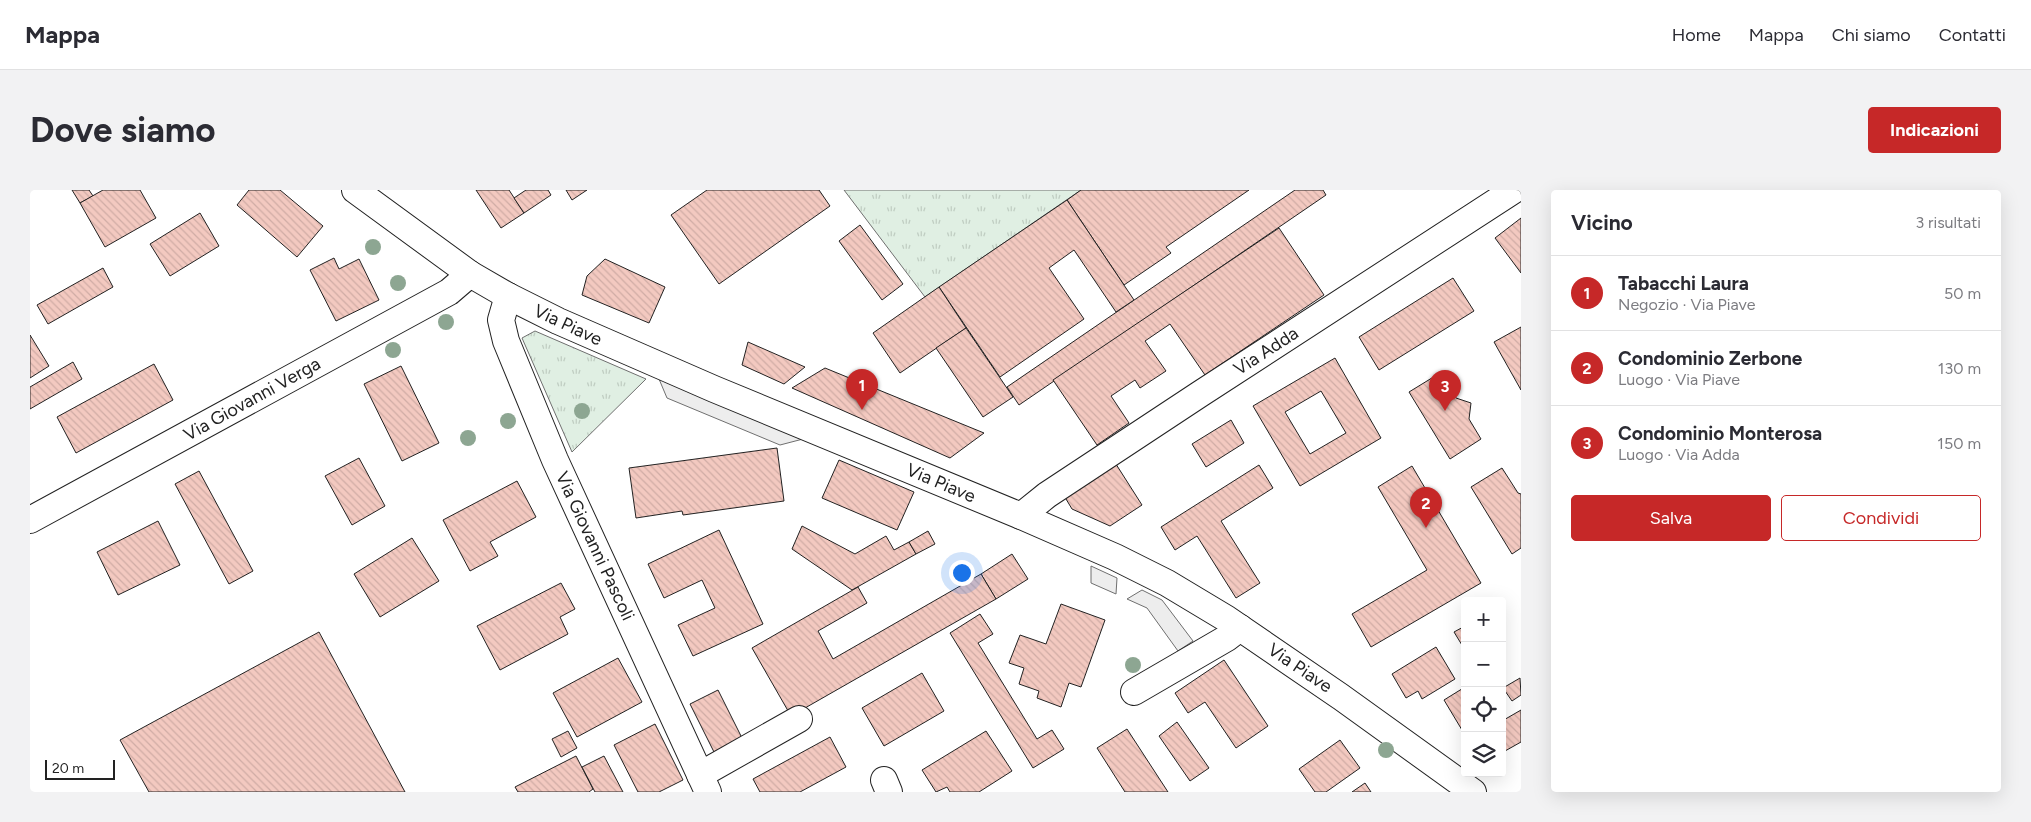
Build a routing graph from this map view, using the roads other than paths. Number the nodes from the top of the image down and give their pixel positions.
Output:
1 (356, 190) edge
2 (1514, 190) edge
3 (470, 274) junction
4 (508, 296) junction
5 (1021, 516) junction
6 (30, 520) edge
7 (1240, 628) junction
8 (1134, 692) dead end
9 (799, 719) dead end
10 (701, 786) edge
11 (1473, 792) edge

1 - 3 street, Via Piave
2 - 5 street, Via Adda
3 - 4 street, Via Piave
3 - 6 street, Via Giovanni Verga
4 - 5 street, Via Piave
4 - 10 street, Via Giovanni Pascoli
5 - 7 street, Via Piave
7 - 8 street
7 - 11 street, Via Piave
9 - 10 street

